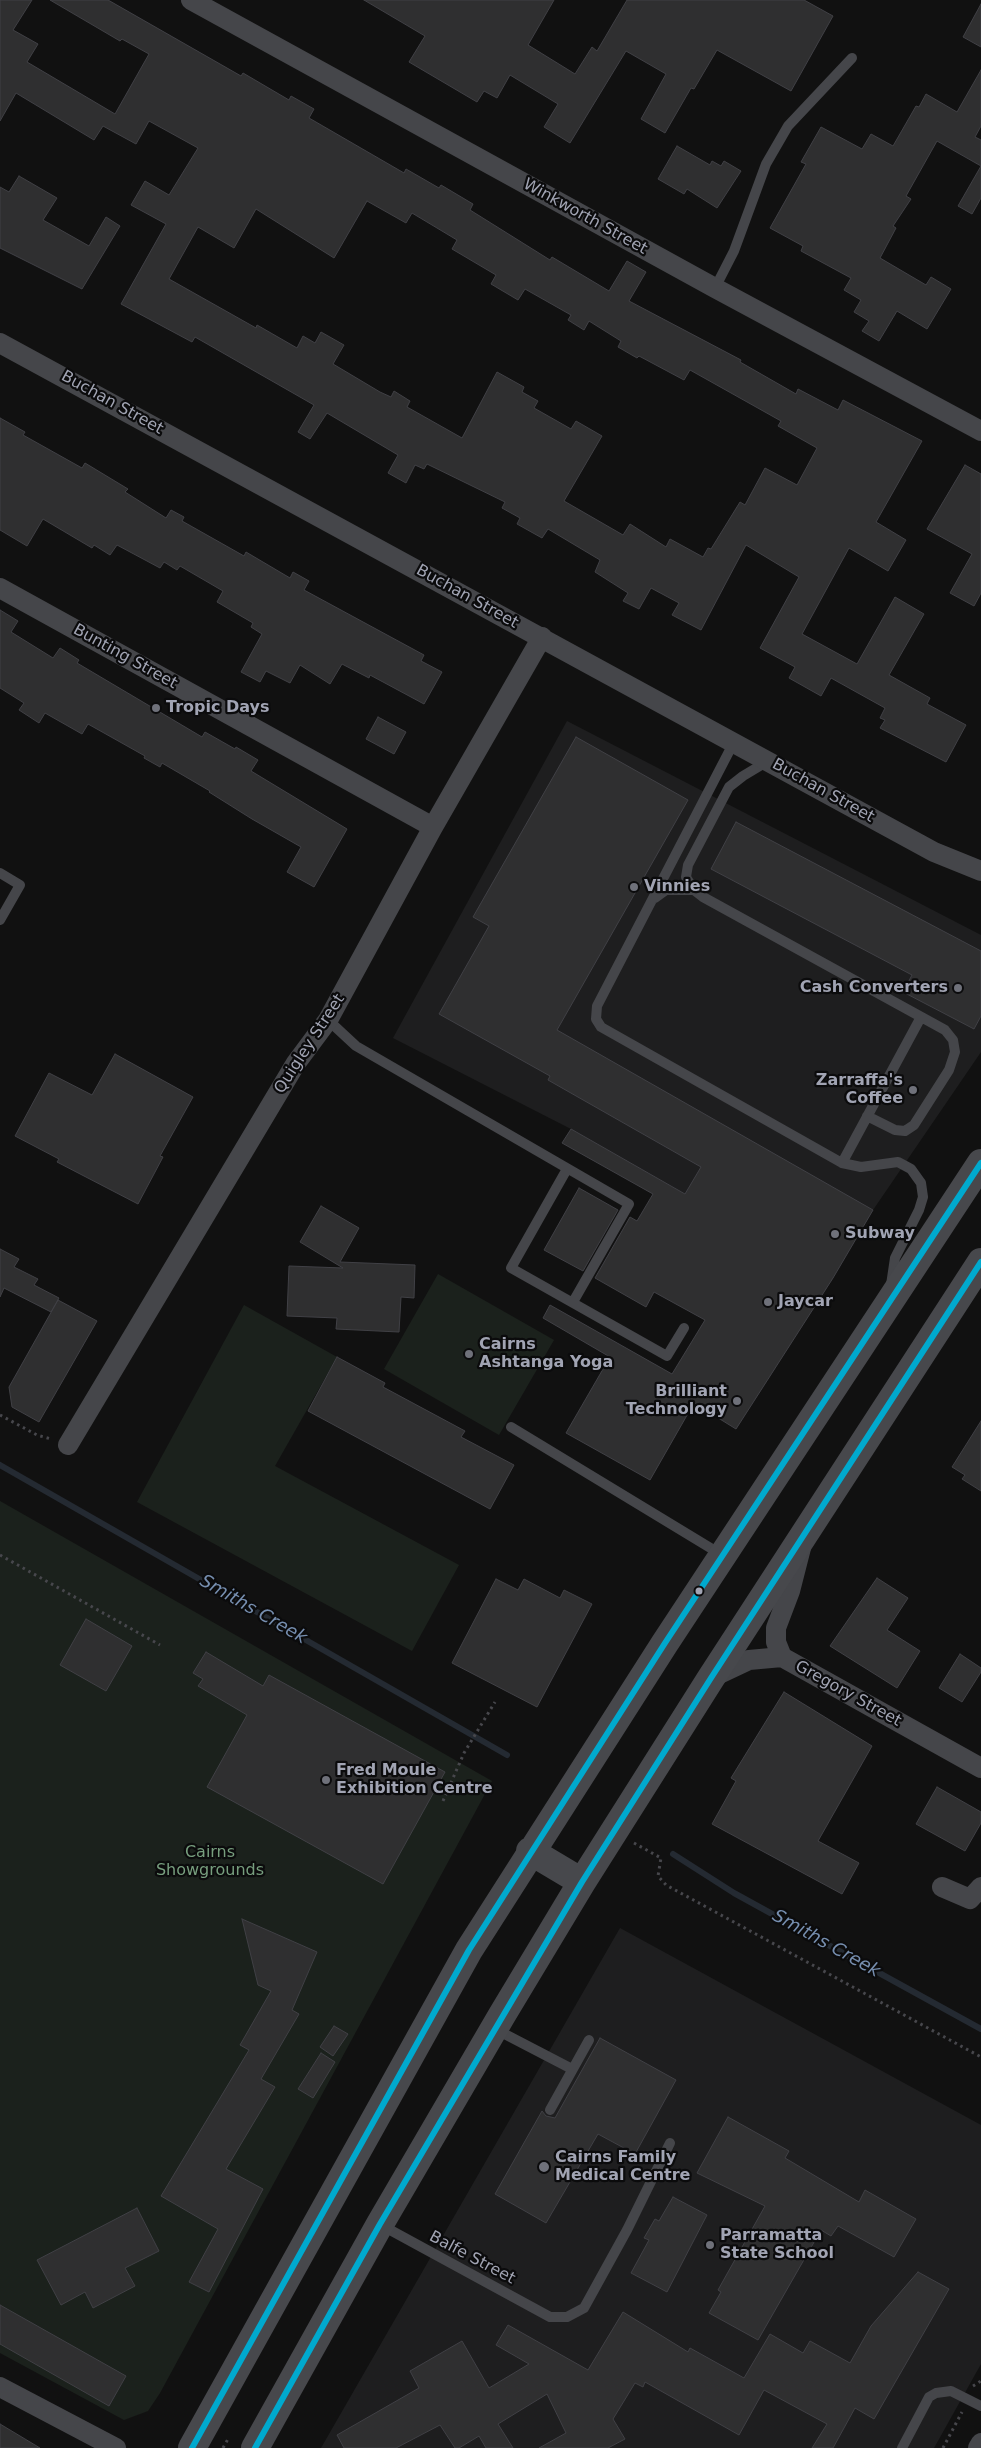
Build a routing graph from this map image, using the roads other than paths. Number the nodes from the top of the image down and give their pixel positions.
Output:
1 (191, 0) edge
2 (852, 58) dead end
3 (716, 288) junction
4 (0, 342) edge
5 (981, 431) edge
6 (0, 588) edge
7 (542, 637) junction
8 (734, 742) junction
9 (768, 761) junction
10 (433, 827) junction
11 (934, 852) junction
12 (981, 871) edge
13 (0, 872) edge
14 (981, 885) edge
15 (694, 890) junction
16 (652, 900) junction
17 (0, 920) edge
18 (921, 1017) junction
19 (328, 1020) junction
20 (867, 1116) junction
21 (842, 1163) junction
22 (981, 1163) edge
23 (566, 1169) junction
24 (981, 1262) edge
25 (573, 1302) junction
26 (888, 1304) junction
27 (684, 1328) dead end
28 (511, 1427) dead end
29 (68, 1445) road end
30 (804, 1536) junction
31 (722, 1555) junction
32 (782, 1657) junction
33 (711, 1678) junction
34 (980, 1768) edge
35 (530, 1851) junction
36 (582, 1882) junction
37 (981, 1886) edge
38 (942, 1887) dead end
39 (494, 2028) junction
40 (589, 2040) dead end
41 (572, 2069) junction
42 (550, 2110) dead end
43 (670, 2143) dead end
44 (380, 2224) junction
45 (0, 2387) edge
46 (981, 2406) edge
47 (981, 2443) edge
48 (116, 2448) edge
49 (192, 2448) edge
50 (254, 2448) edge
51 (902, 2448) edge
52 (978, 2448) edge

1 - 3 street, Winkworth Street
2 - 3 lane
3 - 5 street, Winkworth Street
4 - 7 street, Buchan Street
6 - 10 street, Bunting Street
7 - 8 street, Buchan Street
7 - 10 street, Quigley Street
8 - 9 street, Buchan Street
8 - 16 lane
9 - 11 street, Buchan Street
9 - 15 lane
10 - 19 street, Quigley Street
11 - 12 street, Buchan Street
11 - 14 street, Buchan Street
13 - 17 lane
15 - 16 lane
15 - 18 lane
16 - 21 lane
18 - 20 lane
18 - 20 lane
19 - 23 lane
19 - 29 street, Quigley Street
20 - 21 lane
21 - 26 lane
22 - 26 main road
23 - 25 lane
23 - 25 lane
24 - 30 main road
25 - 27 lane
26 - 31 main road
28 - 31 lane
30 - 32 street
30 - 33 main road
31 - 35 main road
32 - 33 street, Gregory Street
32 - 34 street, Gregory Street
33 - 36 main road
35 - 36 main road
35 - 49 main road
36 - 39 main road
37 - 38 street
39 - 41 lane
39 - 44 main road
40 - 41 lane
41 - 42 lane
43 - 44 lane, Balfe Street
44 - 50 main road
45 - 48 street
46 - 51 lane
47 - 52 street

